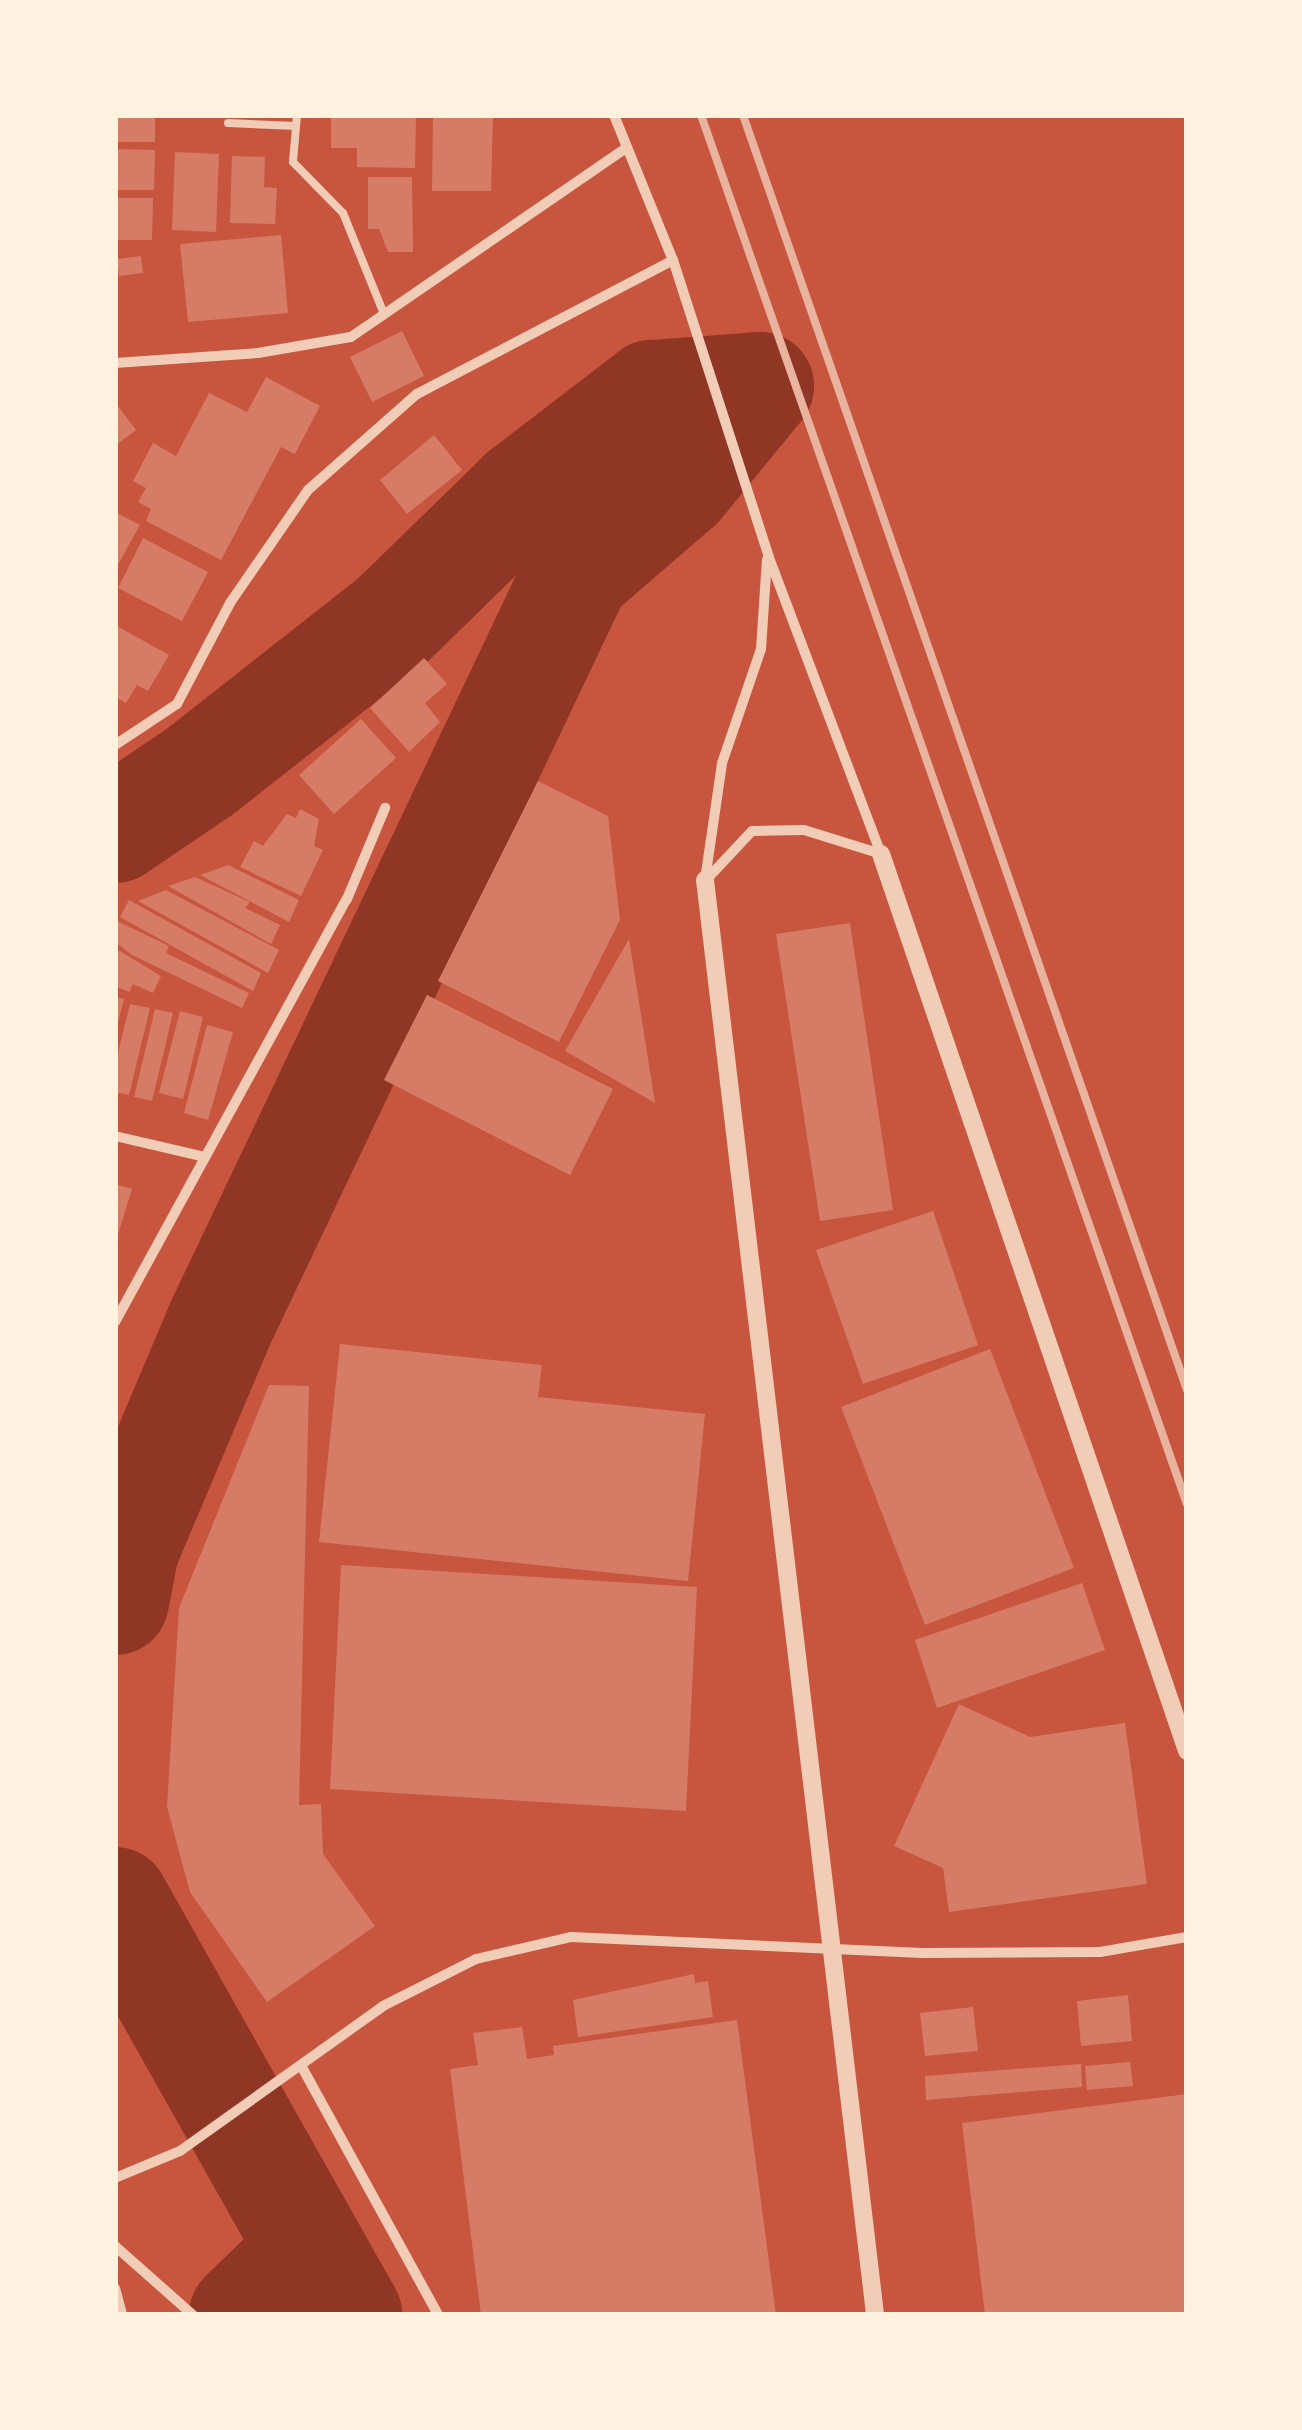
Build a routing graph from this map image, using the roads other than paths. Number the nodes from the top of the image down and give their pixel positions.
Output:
1 (296, 115) edge
2 (614, 115) edge
3 (228, 123) dead end
4 (296, 126) junction
5 (626, 148) junction
6 (673, 260) junction
7 (384, 314) junction
8 (115, 363) edge
9 (768, 555) junction
10 (115, 745) edge
11 (384, 808) dead end
12 (882, 854) junction
13 (705, 880) junction
14 (115, 1136) edge
15 (206, 1157) junction
16 (115, 1322) edge
17 (1187, 1751) edge
18 (1187, 1937) edge
19 (828, 1948) junction
20 (303, 2069) junction
21 (115, 2178) edge
22 (115, 2246) edge
23 (115, 2288) edge
24 (122, 2315) edge
25 (193, 2315) edge
26 (438, 2315) edge
27 (875, 2315) edge

1 - 4 lane
2 - 5 street
3 - 4 lane
4 - 7 lane
5 - 6 street
5 - 7 street
6 - 9 street
6 - 10 street
7 - 8 street
9 - 12 street
9 - 13 street
11 - 15 street
12 - 13 street
12 - 17 street
13 - 19 street
14 - 15 street
15 - 16 street
18 - 19 street
19 - 20 street
19 - 27 street
20 - 21 street
20 - 26 street
22 - 25 street
23 - 24 street

